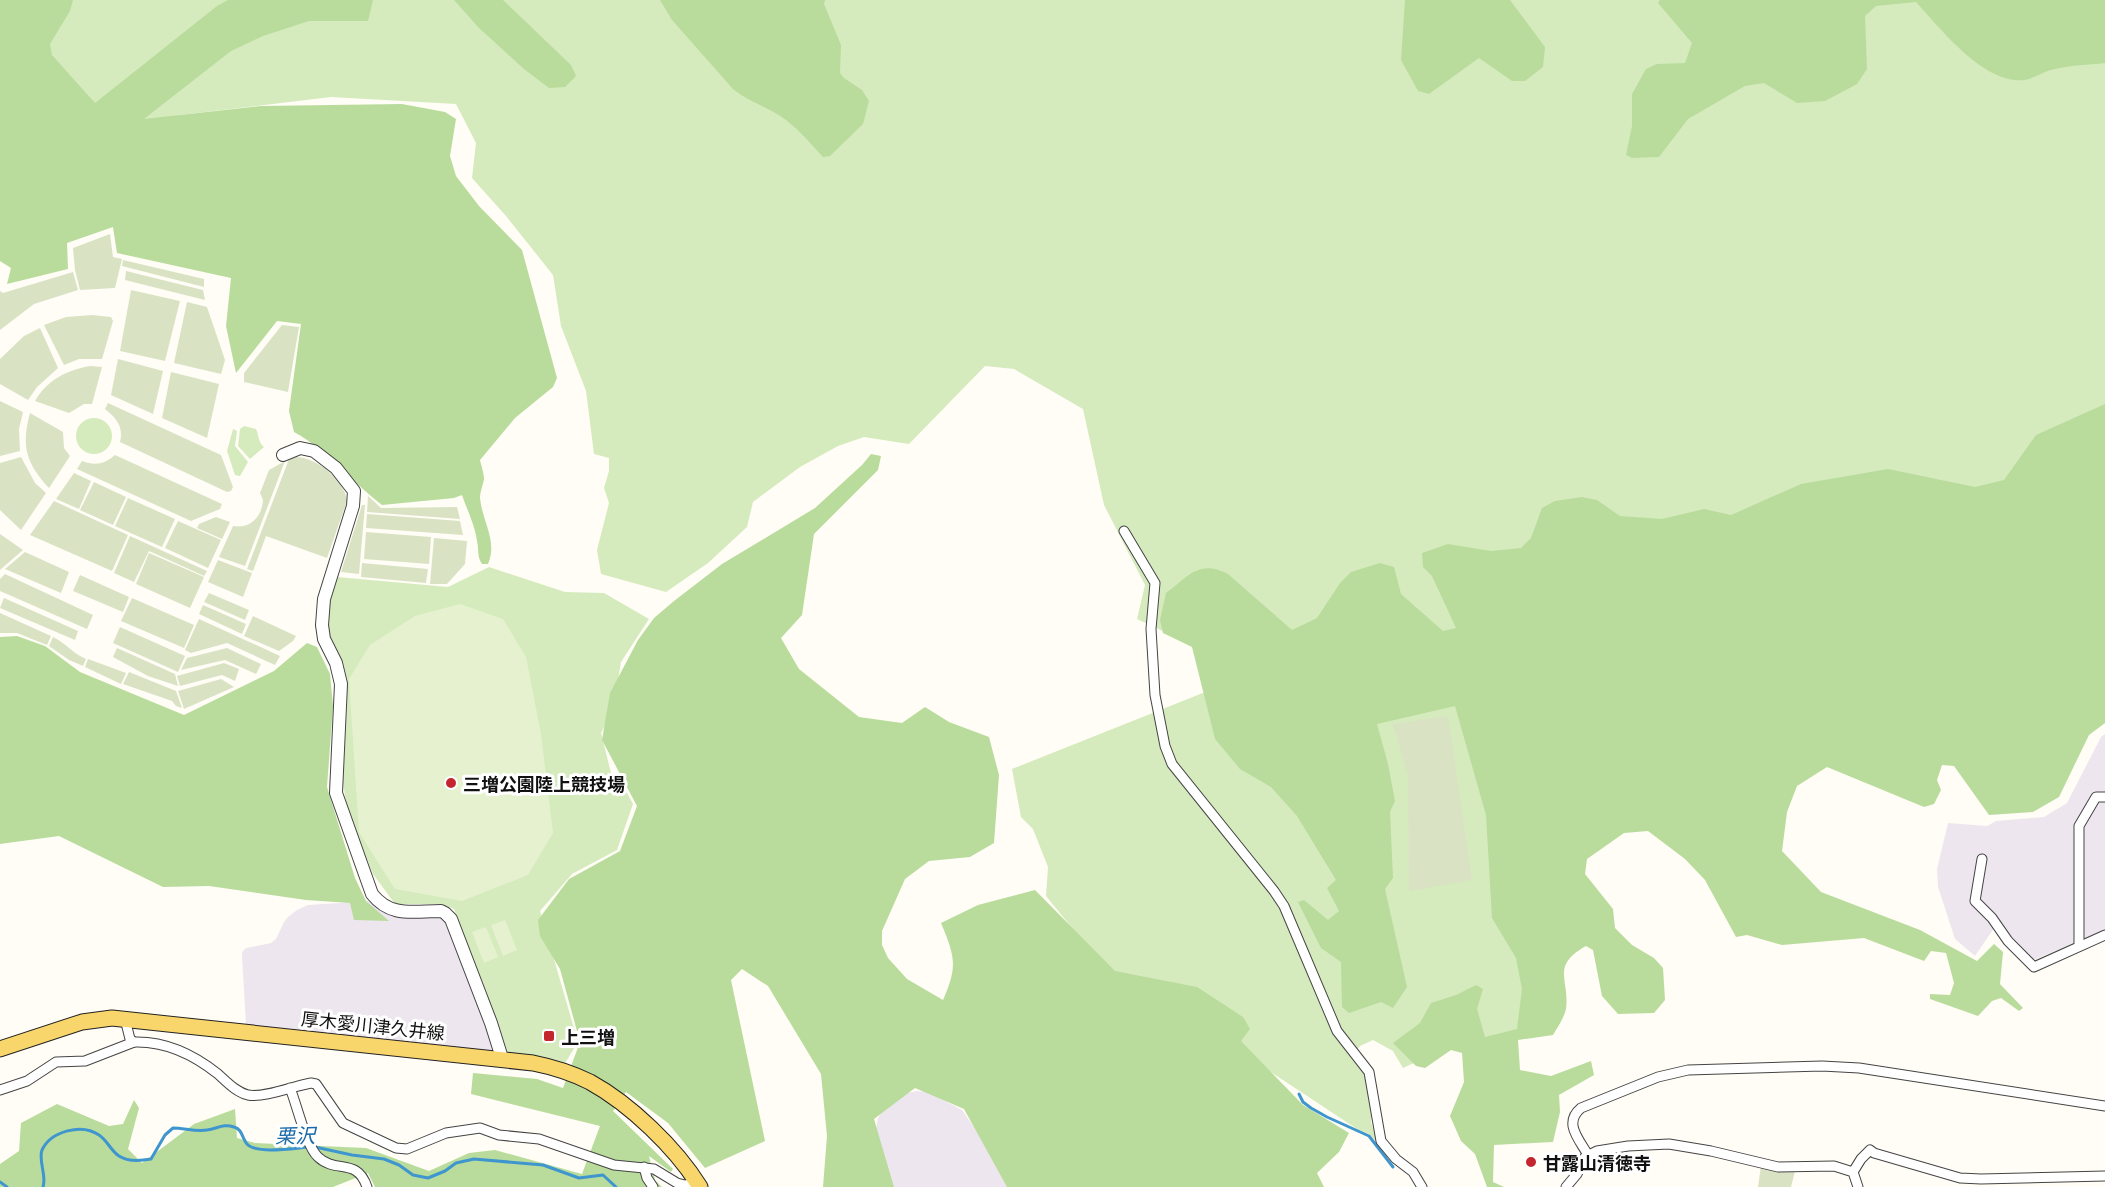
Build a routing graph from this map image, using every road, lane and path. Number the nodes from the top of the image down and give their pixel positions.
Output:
1 (283, 455) dead end
2 (1124, 531) dead end
3 (2105, 797) edge
4 (1982, 859) dead end
5 (2105, 935) edge
6 (2079, 946) junction
7 (125, 1019) junction
8 (134, 1042) junction
9 (0, 1048) edge
10 (502, 1058) junction
11 (290, 1088) junction
12 (0, 1090) edge
13 (2105, 1107) edge
14 (1588, 1155) junction
15 (644, 1167) junction
16 (1853, 1172) junction
17 (2105, 1176) edge
18 (698, 1185) edge
19 (367, 1187) edge
20 (653, 1187) edge
21 (1422, 1187) edge
22 (1566, 1187) edge
23 (1858, 1187) edge

1 - 10 street
2 - 21 street
3 - 6 street
4 - 6 street
5 - 6 street
7 - 8 street
7 - 9 main road, 厚木愛川津久井線
7 - 10 main road, 厚木愛川津久井線
8 - 11 street
8 - 12 street
10 - 18 main road, 厚木愛川津久井線
11 - 15 street
11 - 19 street
13 - 14 street
14 - 16 street
14 - 22 street
15 - 18 street
15 - 20 street
16 - 17 street
16 - 23 street

